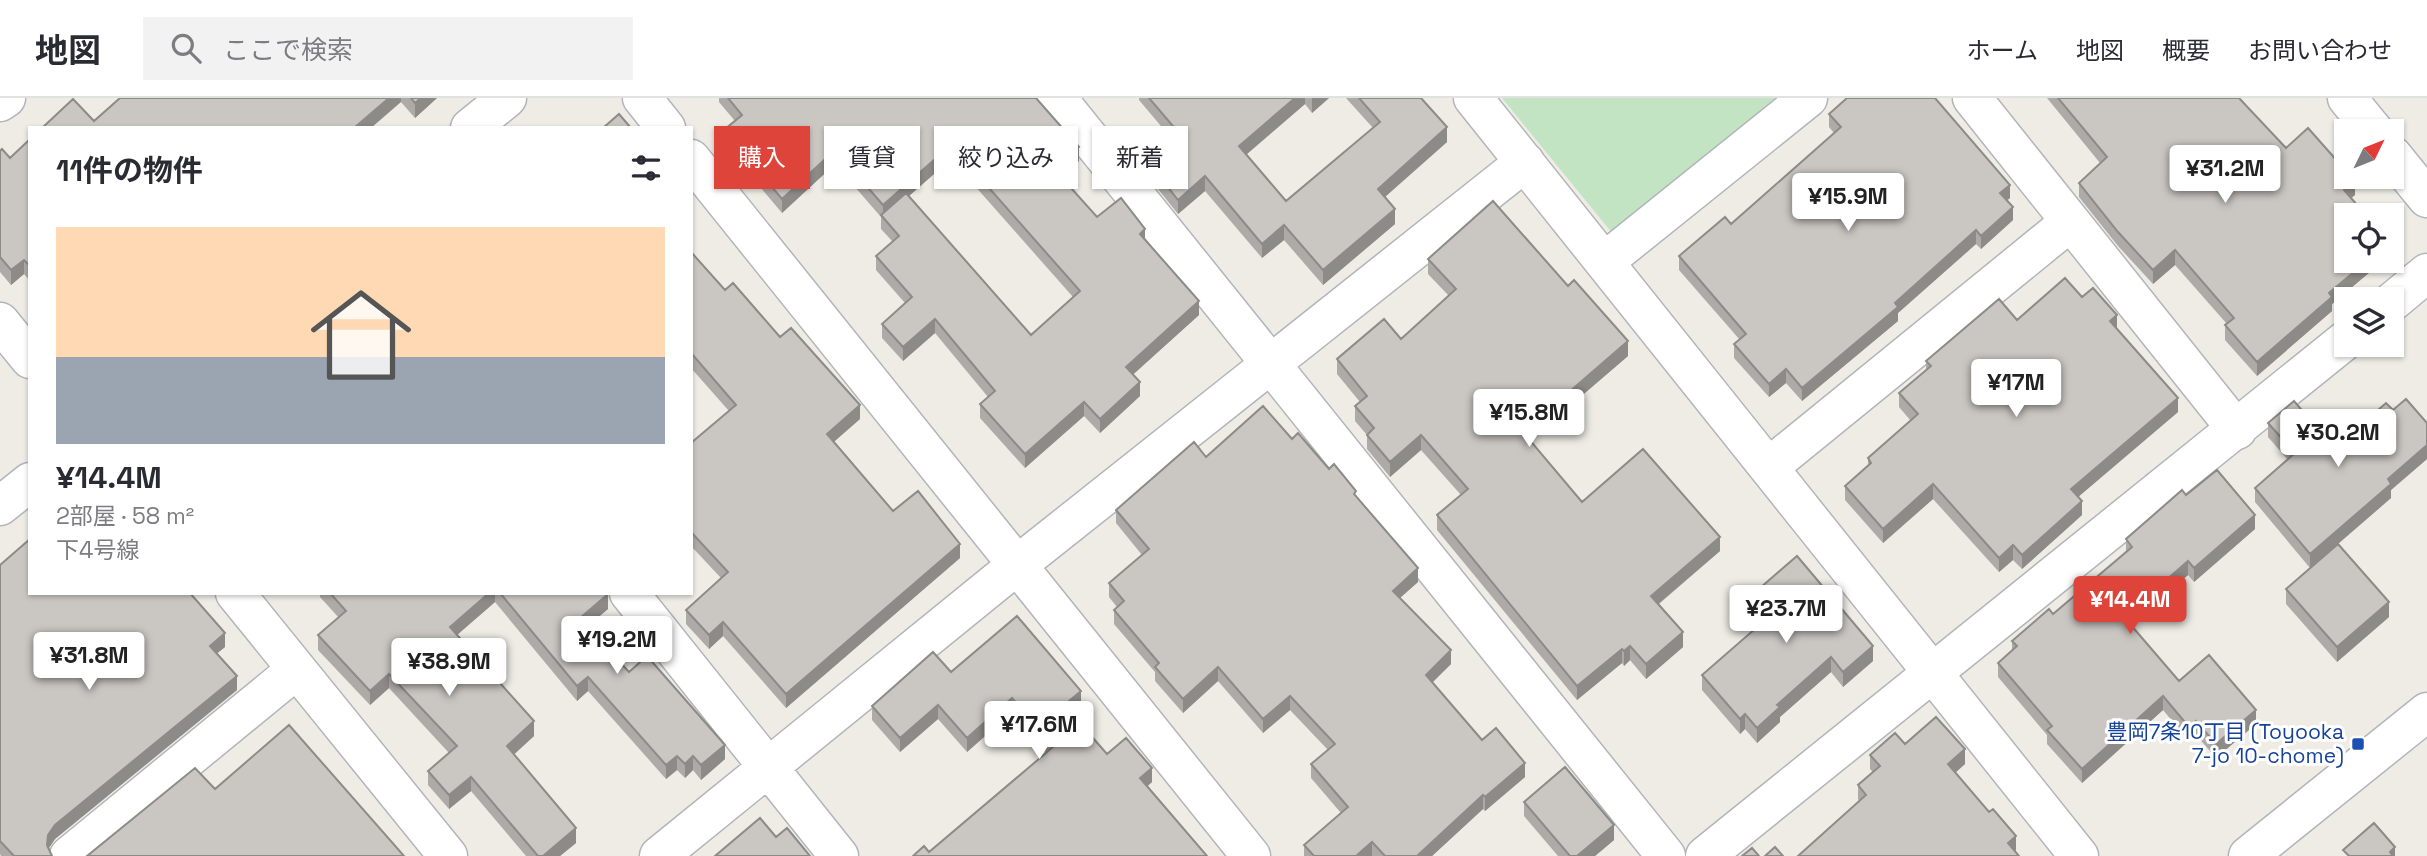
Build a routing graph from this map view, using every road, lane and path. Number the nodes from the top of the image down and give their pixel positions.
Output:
1 (6, 98) edge
2 (507, 98) edge
3 (642, 98) edge
4 (1057, 98) edge
5 (1473, 98) edge
6 (1808, 98) edge
7 (1972, 98) edge
8 (2347, 98) edge
9 (0, 103) edge
10 (2364, 119) edge
11 (472, 126) edge
12 (664, 126) edge
13 (693, 162) edge
14 (1525, 162) junction
15 (2404, 170) edge
16 (2427, 198) edge
17 (2070, 222) junction
18 (1604, 262) junction
19 (2427, 273) edge
20 (2404, 292) edge
21 (0, 322) edge
22 (2334, 350) edge
23 (28, 357) edge
24 (1271, 362) junction
25 (2236, 430) junction
26 (1769, 467) junction
27 (28, 484) edge
28 (0, 506) edge
29 (1016, 566) junction
30 (237, 595) edge
31 (631, 595) edge
32 (296, 670) junction
33 (1933, 673) junction
34 (2427, 712) edge
35 (767, 766) junction
36 (69, 856) edge
37 (448, 856) edge
38 (659, 856) edge
39 (839, 856) edge
40 (1251, 856) edge
41 (1666, 856) edge
42 (1705, 856) edge
43 (2079, 856) edge
44 (2248, 856) edge

1 - 9 street
2 - 11 street
3 - 12 street
4 - 24 street
5 - 14 street
6 - 18 street
7 - 17 street
8 - 10 street
13 - 29 street
14 - 18 street
14 - 24 street
15 - 16 street
17 - 25 street
17 - 26 street
18 - 26 street
19 - 20 street
21 - 23 street
22 - 25 street
24 - 29 street
24 - 41 street
25 - 33 street
26 - 33 street
27 - 28 street
29 - 35 street
29 - 40 street
30 - 32 street
31 - 35 street
32 - 36 street
32 - 37 street
33 - 42 street
33 - 43 street
34 - 44 street
35 - 38 street
35 - 39 street

